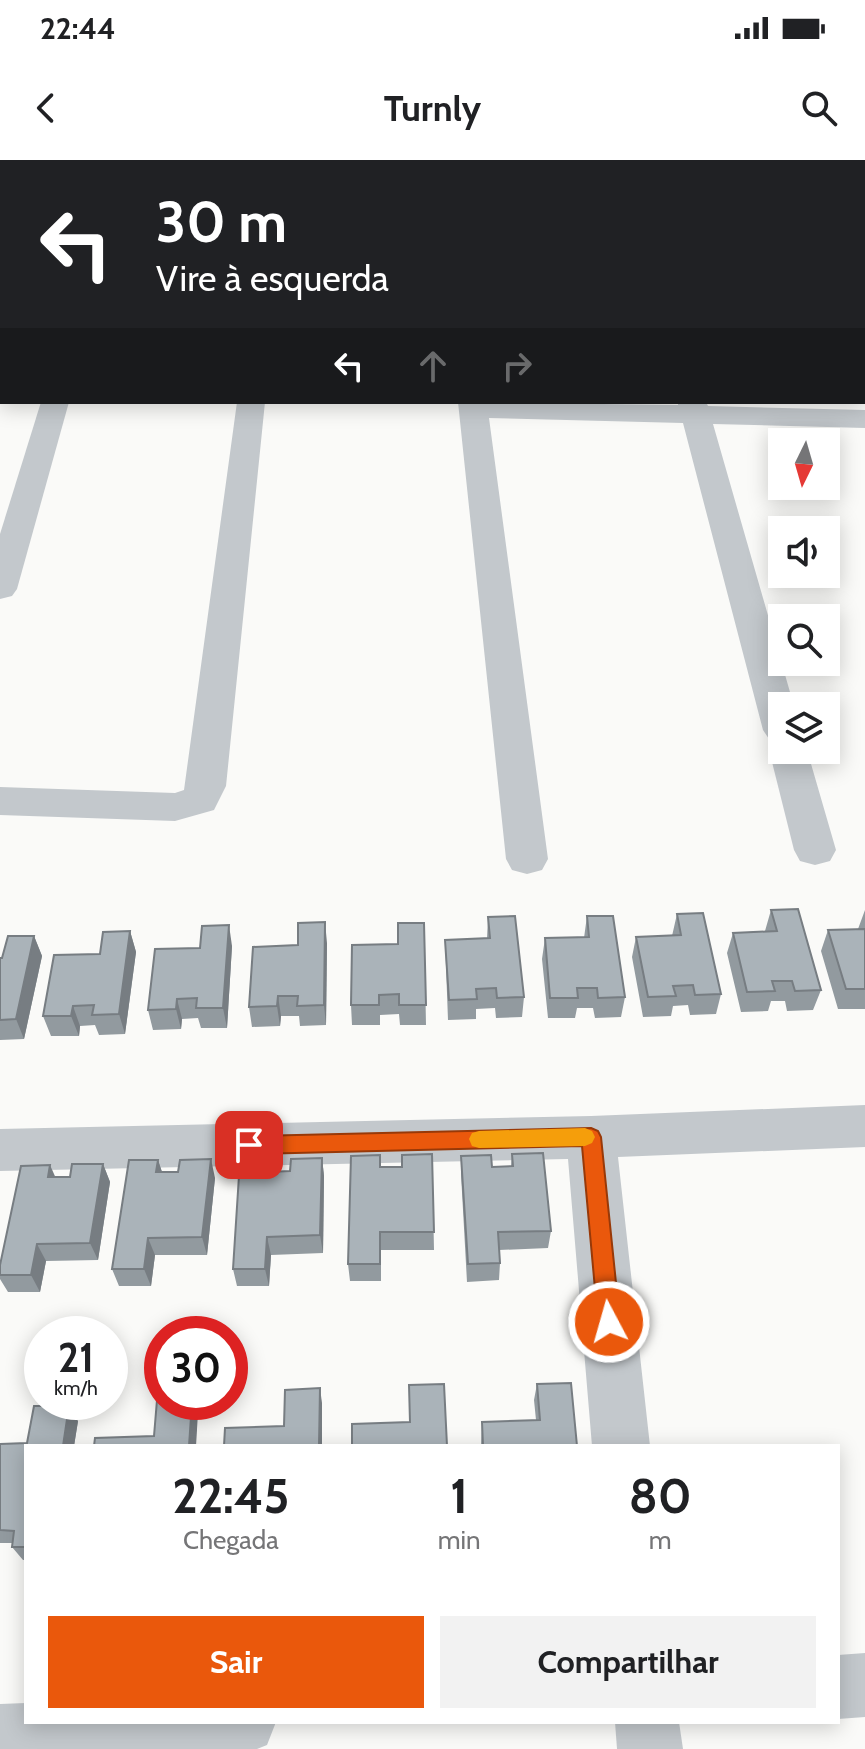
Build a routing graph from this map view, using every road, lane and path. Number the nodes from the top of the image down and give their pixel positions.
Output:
1 (54, 404) edge
2 (251, 404) edge
3 (472, 406) edge
4 (694, 408) edge
5 (865, 419) edge
6 (0, 589) edge
7 (772, 692) edge
8 (792, 764) edge
9 (0, 801) edge
10 (815, 850) dead end
11 (527, 859) dead end
12 (865, 1126) edge
13 (591, 1137) junction
14 (0, 1150) edge
15 (621, 1444) edge
16 (865, 1685) edge
17 (840, 1687) edge
18 (211, 1724) edge
19 (647, 1724) edge
20 (0, 1737) edge
21 (650, 1749) edge

1 - 6 street
2 - 9 street
3 - 4 street
3 - 11 street
4 - 5 street
4 - 7 street
8 - 10 street
12 - 13 street
13 - 14 street
13 - 15 street
16 - 17 street
18 - 20 street
19 - 21 street

